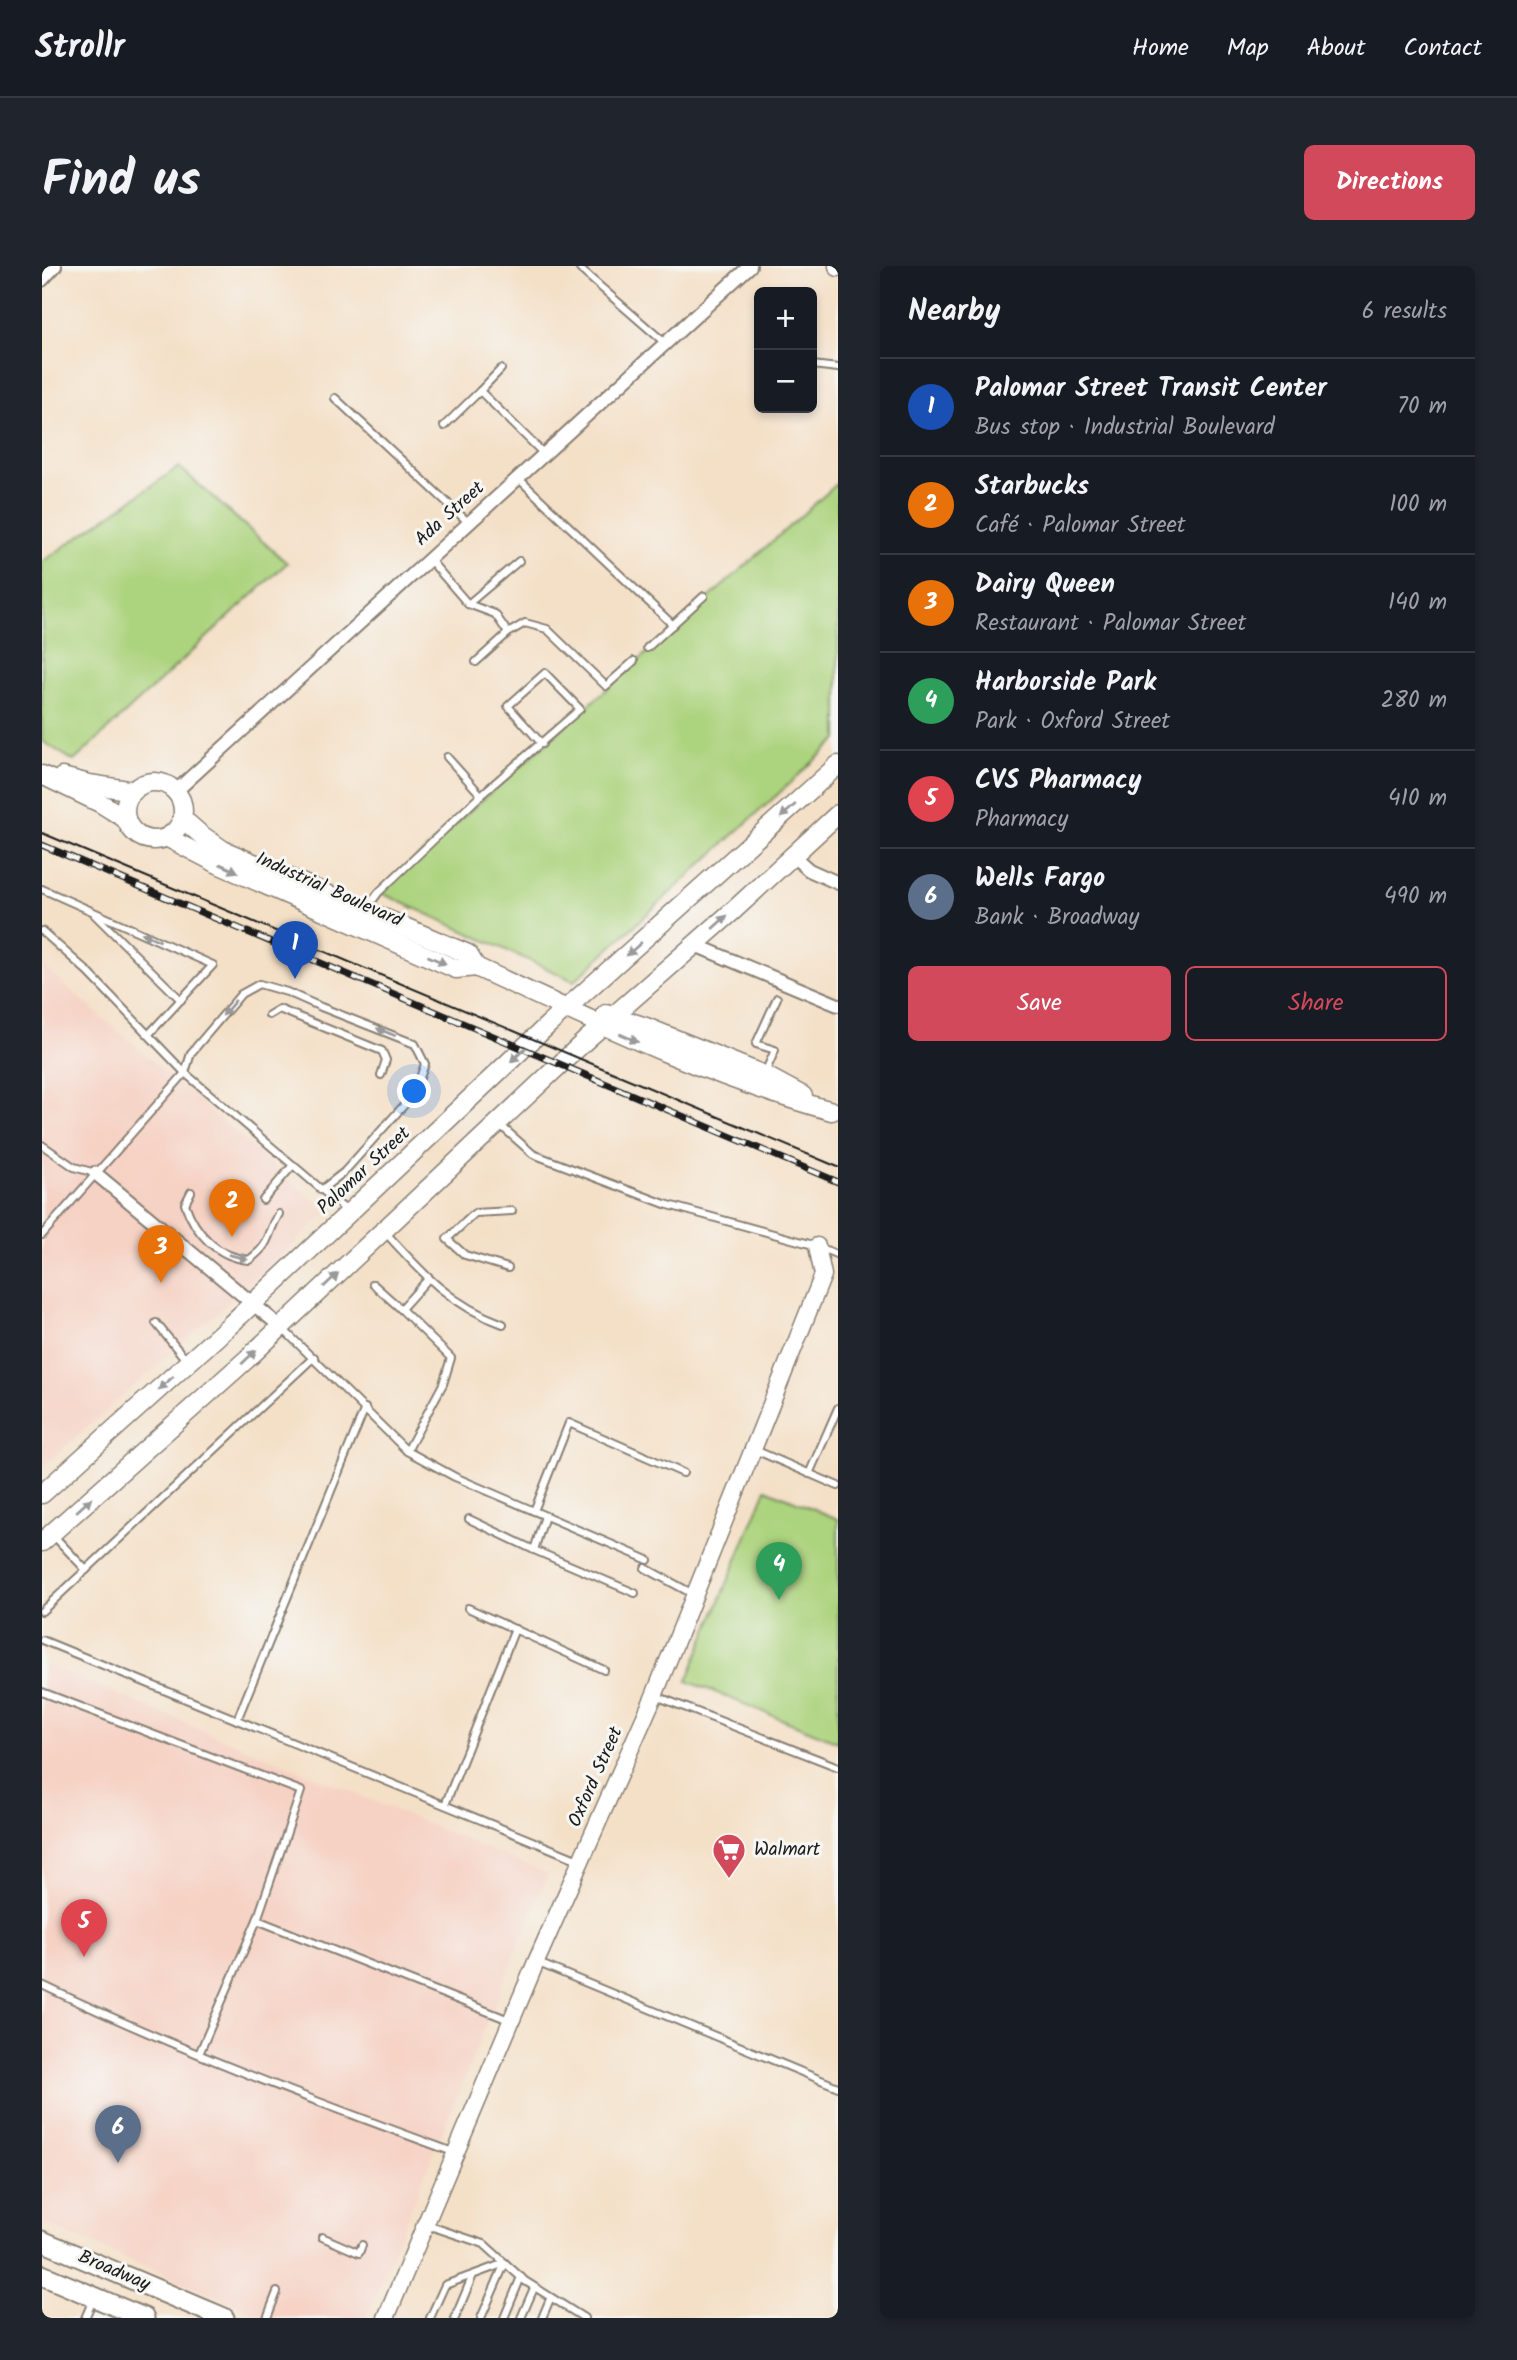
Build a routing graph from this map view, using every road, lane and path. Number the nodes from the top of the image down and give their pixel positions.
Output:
1 (55, 266) edge
2 (750, 266) edge
3 (580, 269) dead end
4 (42, 280) edge
5 (665, 343) junction
6 (817, 366) edge
7 (838, 368) edge
8 (501, 369) dead end
9 (480, 391) junction
10 (335, 398) dead end
11 (444, 426) dead end
12 (544, 454) junction
13 (518, 478) junction
14 (469, 523) junction
15 (429, 559) junction
16 (519, 561) dead end
17 (704, 596) dead end
18 (468, 604) junction
19 (673, 625) junction
20 (508, 633) junction
21 (647, 648) dead end
22 (634, 661) dead end
23 (475, 662) dead end
24 (542, 744) junction
25 (447, 757) dead end
26 (838, 765) edge
27 (43, 776) edge
28 (134, 791) junction
29 (176, 791) junction
30 (481, 795) junction
31 (838, 814) edge
32 (126, 819) junction
33 (183, 819) junction
34 (168, 838) junction
35 (793, 856) junction
36 (838, 883) edge
37 (42, 889) edge
38 (90, 910) junction
39 (365, 910) junction
40 (42, 931) edge
41 (695, 945) junction
42 (476, 967) junction
43 (777, 998) dead end
44 (181, 1000) junction
45 (838, 1005) edge
46 (568, 1008) junction
47 (268, 1014) dead end
48 (607, 1021) junction
49 (149, 1034) junction
50 (185, 1073) junction
51 (380, 1075) dead end
52 (764, 1075) junction
53 (835, 1112) edge
54 (499, 1123) junction
55 (42, 1145) edge
56 (293, 1165) junction
57 (95, 1173) junction
58 (321, 1190) junction
59 (191, 1192) dead end
60 (263, 1200) dead end
61 (512, 1211) dead end
62 (349, 1213) junction
63 (279, 1214) dead end
64 (384, 1231) junction
65 (42, 1235) edge
66 (817, 1246) junction
67 (838, 1255) edge
68 (508, 1268) dead end
69 (428, 1279) junction
70 (373, 1284) dead end
71 (253, 1304) junction
72 (401, 1308) junction
73 (156, 1324) dead end
74 (503, 1324) dead end
75 (281, 1327) junction
76 (314, 1357) junction
77 (188, 1362) junction
78 (365, 1408) junction
79 (838, 1408) edge
80 (753, 1449) junction
81 (407, 1451) junction
82 (683, 1473) dead end
83 (810, 1474) junction
84 (838, 1486) edge
85 (42, 1494) edge
86 (534, 1511) junction
87 (545, 1516) junction
88 (469, 1519) dead end
89 (47, 1538) edge
90 (534, 1550) junction
91 (648, 1560) dead end
92 (645, 1569) dead end
93 (86, 1570) junction
94 (635, 1593) dead end
95 (695, 1595) junction
96 (468, 1608) dead end
97 (42, 1611) edge
98 (515, 1629) junction
99 (42, 1640) edge
100 (604, 1670) dead end
101 (42, 1692) edge
102 (654, 1696) junction
103 (237, 1720) junction
104 (838, 1767) edge
105 (445, 1805) junction
106 (581, 1860) junction
107 (257, 1920) junction
108 (536, 1962) junction
109 (42, 1985) edge
110 (511, 2020) junction
111 (198, 2054) junction
112 (838, 2087) edge
113 (455, 2152) junction
114 (425, 2224) junction
115 (321, 2237) dead end
116 (42, 2241) edge
117 (362, 2245) dead end
118 (505, 2263) junction
119 (42, 2275) edge
120 (473, 2275) junction
121 (521, 2277) junction
122 (534, 2288) junction
123 (277, 2292) dead end
124 (94, 2297) junction
125 (550, 2299) junction
126 (575, 2316) edge
127 (85, 2318) edge
128 (144, 2318) edge
129 (224, 2318) edge
130 (267, 2318) edge
131 (386, 2318) edge
132 (430, 2318) edge
133 (455, 2318) edge
134 (481, 2318) edge
135 (504, 2318) edge
136 (521, 2318) edge
137 (542, 2318) edge
138 (584, 2318) edge

1 - 4 street
2 - 5 street, Ada Street
3 - 5 lane
5 - 12 street, Ada Street
6 - 7 lane
8 - 9 lane
9 - 11 lane
9 - 12 lane
10 - 14 lane
12 - 13 street, Ada Street
13 - 14 street, Ada Street
13 - 19 lane
14 - 15 street, Ada Street
15 - 18 lane
15 - 29 street, Ada Street
16 - 18 lane
17 - 19 lane
18 - 20 lane
19 - 21 lane
20 - 22 lane
20 - 23 lane
24 - 24 lane
24 - 30 lane
25 - 30 lane
26 -> 46 main road, Palomar Street
27 - 28 main road, Industrial Boulevard
27 - 32 main road, Industrial Boulevard
28 - 29 main road, Industrial Boulevard
28 - 32 main road
29 - 33 main road
30 - 39 lane
31 - 35 main road
32 - 34 main road, Industrial Boulevard
33 - 34 main road
33 - 39 main road, Industrial Boulevard
34 -> 42 main road, Industrial Boulevard
35 - 36 street
41 -> 35 main road
37 - 38 lane
38 - 44 lane
44 -> 38 lane
39 - 42 main road, Industrial Boulevard
40 - 49 lane
41 - 45 street
41 - 48 main road
42 - 46 main road, Industrial Boulevard
43 - 52 lane
44 - 49 lane
46 - 48 main road, Industrial Boulevard
46 -> 62 main road, Palomar Street
47 - 51 lane
48 - 52 main road, Industrial Boulevard
48 -> 53 main road, Industrial Boulevard
48 - 54 main road
49 - 50 lane
50 - 56 lane
50 - 57 lane
58 -> 50 lane
52 - 53 main road, Industrial Boulevard
54 - 64 main road
54 - 66 lane
55 - 57 lane
56 - 58 lane
56 - 60 lane
57 - 65 lane
57 - 71 street
58 - 62 lane
59 -> 63 lane
61 - 68 lane
62 - 71 main road, Palomar Street
64 - 69 lane
75 -> 64 main road
66 - 67 lane
66 - 80 street, Oxford Street
69 - 72 lane
69 - 74 lane
70 - 72 lane
71 - 75 street
71 - 77 main road, Palomar Street
72 - 81 lane
73 - 77 lane
75 - 76 lane
89 -> 75 main road
76 - 78 lane
76 - 93 lane
77 -> 85 main road, Palomar Street
78 - 81 lane
78 - 103 lane
79 - 83 lane
80 - 83 lane
80 - 95 street, Oxford Street
81 - 86 lane
82 - 86 lane
83 - 84 lane
86 - 87 lane
87 - 90 lane
87 - 91 lane
88 - 90 lane
89 - 93 lane
90 - 94 lane
92 - 95 lane
93 - 97 lane
95 - 102 street, Oxford Street
96 - 98 lane
98 - 100 lane
98 - 105 lane
99 - 103 lane
101 - 107 lane
102 - 104 lane
102 - 106 street, Oxford Street
103 - 105 lane
105 - 106 lane
106 - 108 street, Oxford Street
107 - 110 lane
107 - 111 lane
108 - 110 street, Oxford Street
108 - 112 lane
109 - 111 lane
110 - 113 street, Oxford Street
111 - 113 lane
113 - 114 street, Oxford Street
114 - 118 lane
114 - 131 street, Oxford Street
115 - 117 lane
116 - 129 main road, Broadway
118 - 120 lane
118 - 121 lane
118 - 134 lane
119 - 124 main road, Broadway
120 - 132 lane
120 - 133 lane
121 - 122 lane
121 - 135 lane
122 - 125 lane
122 - 136 lane
123 - 130 lane
124 - 127 lane
124 - 128 main road, Broadway
125 - 126 lane
125 - 137 lane
126 - 138 lane

